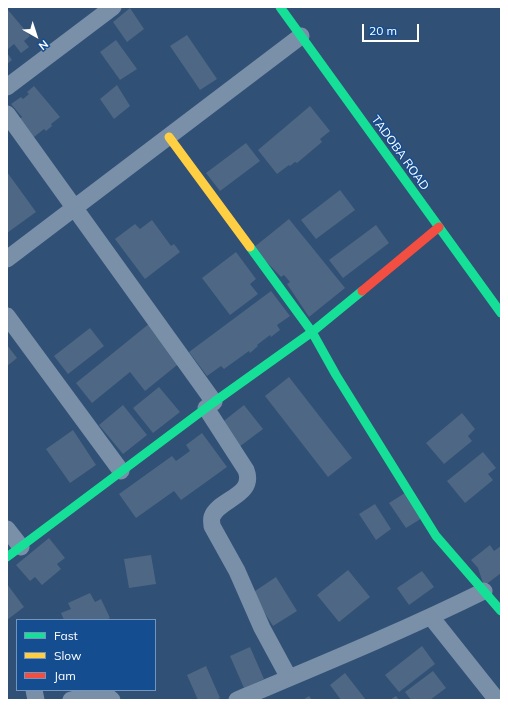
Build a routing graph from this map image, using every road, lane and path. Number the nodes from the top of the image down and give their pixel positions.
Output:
1 (113, 7) edge
2 (280, 7) edge
3 (94, 12) edge
4 (301, 36) junction
5 (7, 87) edge
6 (7, 114) edge
7 (169, 137) junction
8 (74, 209) junction
9 (439, 227) junction
10 (7, 259) edge
11 (501, 313) edge
12 (7, 316) edge
13 (312, 332) junction
14 (210, 405) junction
15 (121, 471) junction
16 (7, 529) edge
17 (21, 547) junction
18 (7, 557) edge
19 (484, 591) junction
20 (501, 611) edge
21 (431, 618) junction
22 (289, 678) junction
23 (71, 700) edge
24 (112, 700) edge
25 (237, 700) edge
26 (497, 700) edge

1 - 3 street
2 - 4 street, TADOBA ROAD
3 - 5 street
4 - 7 street
4 - 9 street, TADOBA ROAD
6 - 8 street
7 - 8 street
7 - 13 street
8 - 10 street
8 - 14 street
9 - 11 street, TADOBA ROAD
9 - 13 street
12 - 15 street
13 - 14 street
13 - 19 street
14 - 15 street
14 - 22 street
15 - 17 street
16 - 17 street
17 - 18 street
19 - 20 street
19 - 21 street
21 - 22 street
21 - 26 street
22 - 25 street
23 - 24 street

